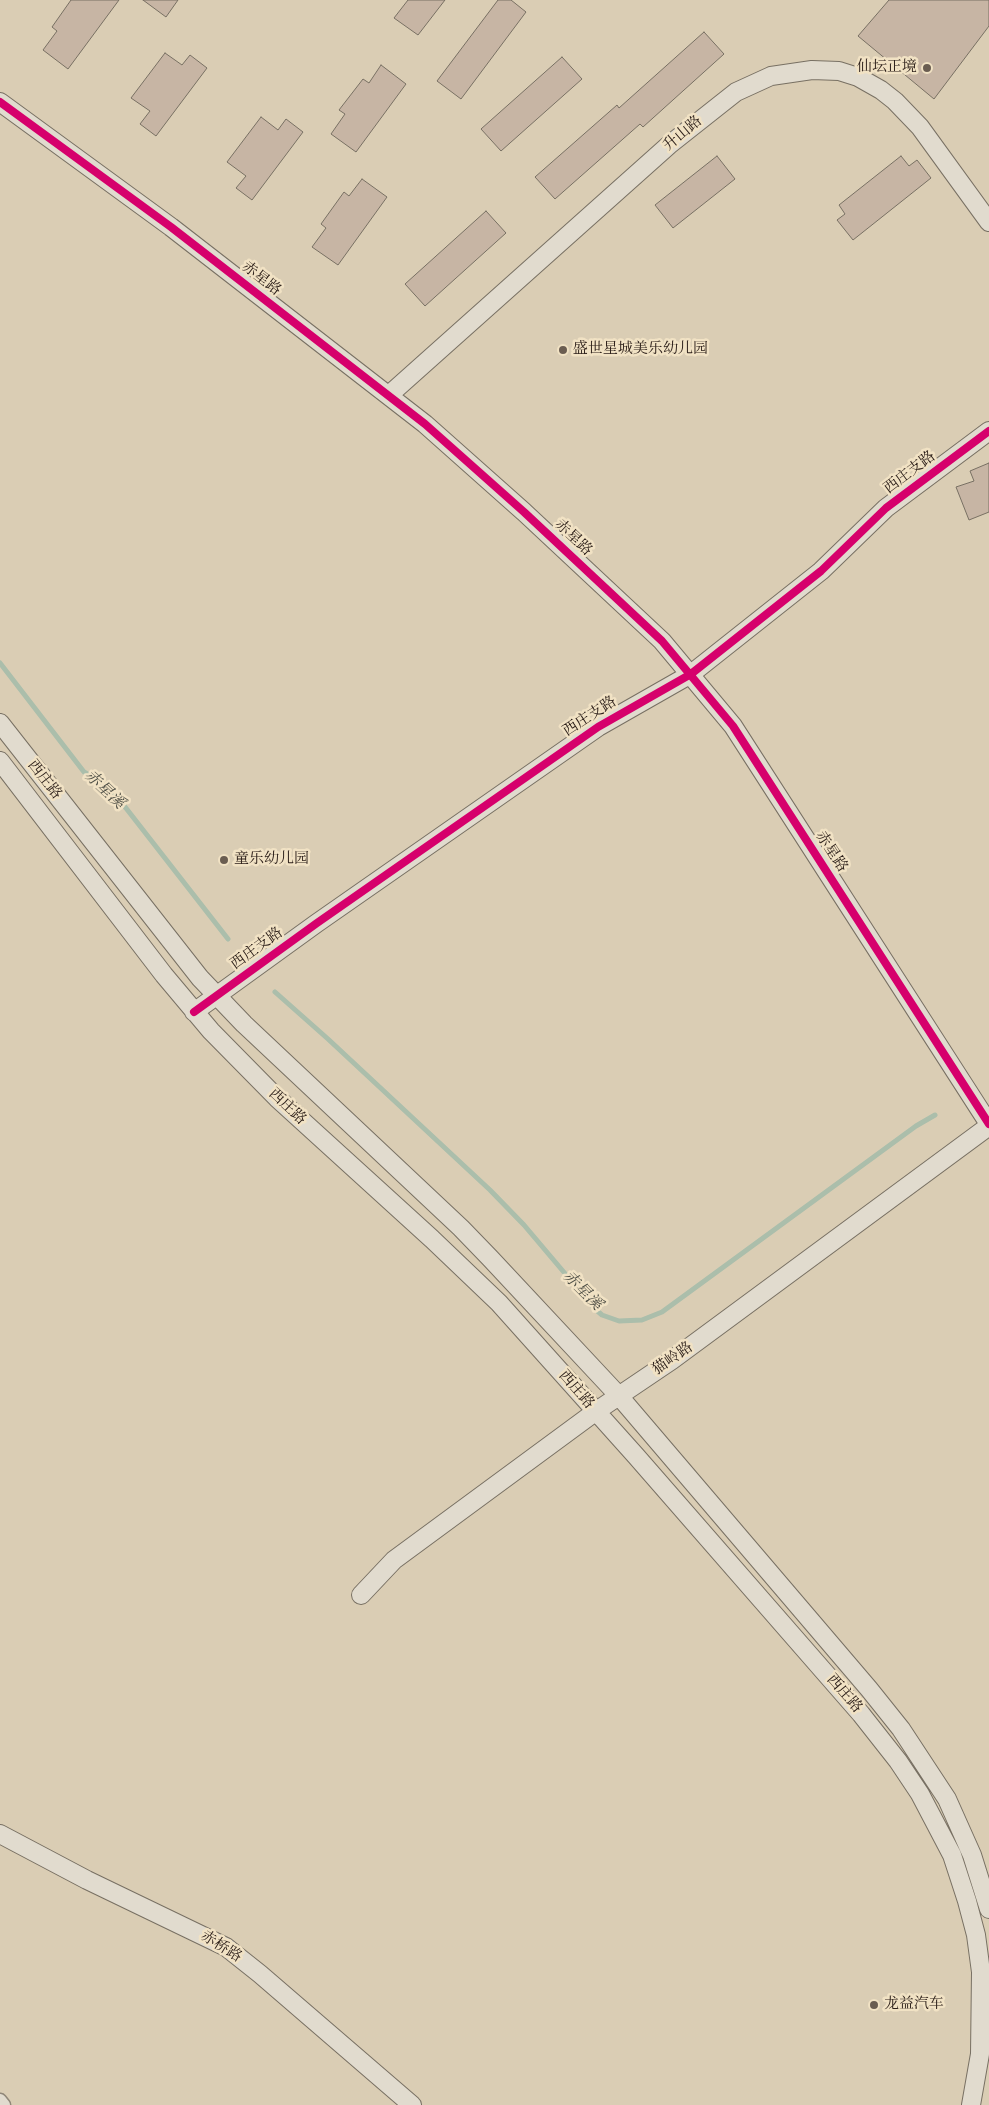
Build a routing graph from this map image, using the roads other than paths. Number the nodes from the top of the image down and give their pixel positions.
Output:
1 (0, 102) edge
2 (989, 222) edge
3 (389, 395) junction
4 (989, 431) edge
5 (691, 674) junction
6 (0, 723) edge
7 (0, 761) edge
8 (216, 996) junction
9 (194, 1012) junction
10 (989, 1125) edge
11 (619, 1396) junction
12 (595, 1412) junction
13 (361, 1595) dead end
14 (0, 1834) edge
15 (989, 1909) edge
16 (0, 2100) edge
17 (4, 2105) edge
18 (412, 2105) edge
19 (971, 2105) edge

1 - 3 street, 赤星路
2 - 3 street, 升山路
3 - 5 street, 赤星路
4 - 5 street, 西庄支路
5 - 8 street, 西庄支路
5 - 10 street, 赤星路
6 - 8 street, 西庄路
7 - 9 street, 西庄路
8 - 9 street, 西庄支路
8 - 11 street, 西庄路
9 - 12 street, 西庄路
10 - 11 street, 猫岭路
11 - 12 street, 猫岭路
11 - 15 street, 西庄路
12 - 13 street, 猫岭路
12 - 19 street, 西庄路
14 - 18 street, 赤桥路
16 - 17 street

